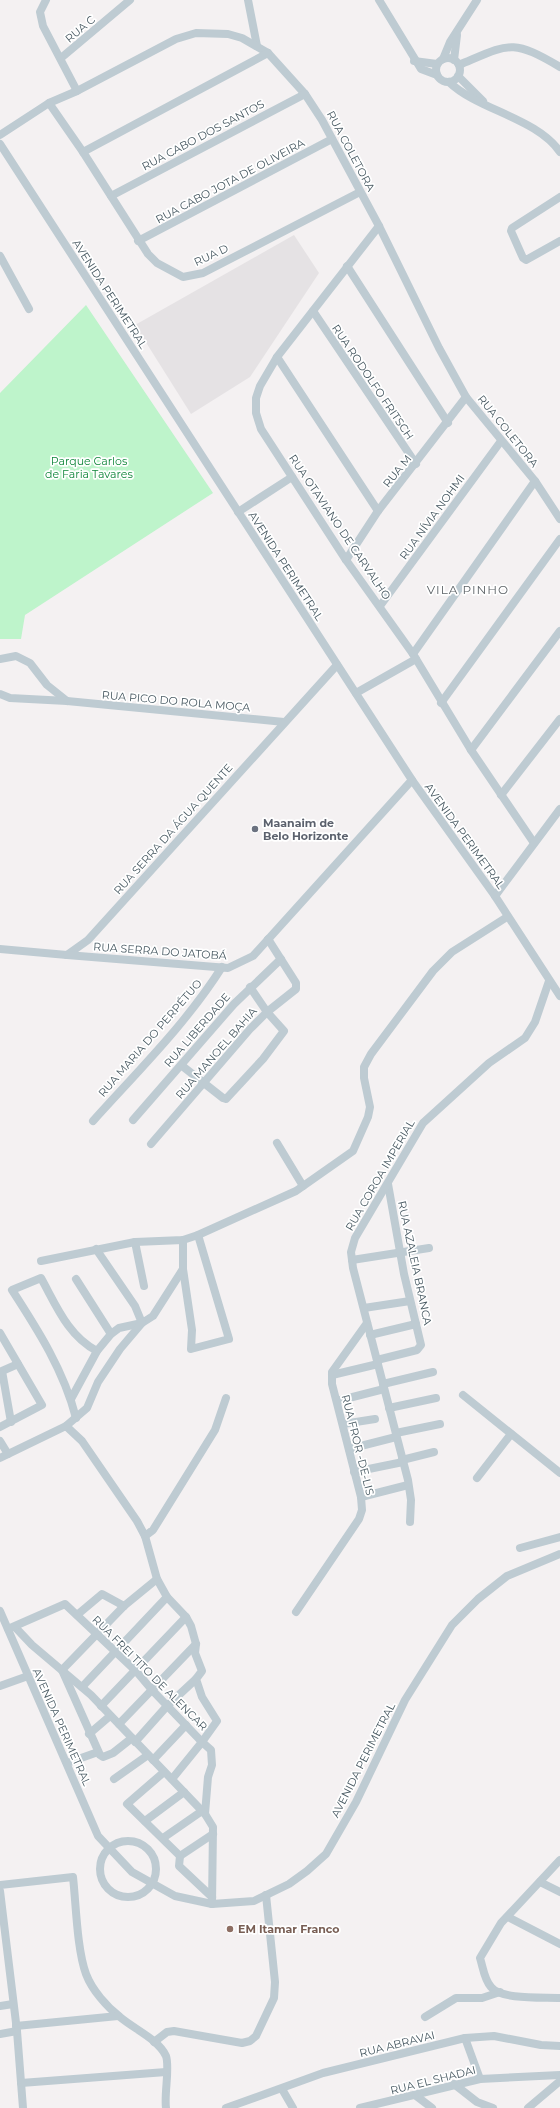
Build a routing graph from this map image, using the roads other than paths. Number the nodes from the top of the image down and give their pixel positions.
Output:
1 (46, 0) edge
2 (130, 0) edge
3 (248, 0) edge
4 (379, 0) edge
5 (477, 0) edge
6 (457, 35) junction
7 (257, 46) junction
8 (268, 53) junction
9 (61, 58) junction
10 (414, 61) junction
11 (440, 61) junction
12 (457, 62) junction
13 (560, 67) edge
14 (437, 75) junction
15 (458, 76) junction
16 (449, 82) junction
17 (77, 91) junction
18 (305, 94) junction
19 (49, 103) junction
20 (485, 103) junction
21 (0, 134) edge
22 (332, 139) junction
23 (1, 147) edge
24 (83, 152) junction
25 (560, 152) edge
26 (360, 192) junction
27 (111, 196) junction
28 (560, 197) edge
29 (379, 226) junction
30 (138, 241) junction
31 (560, 242) edge
32 (0, 256) edge
33 (347, 266) junction
34 (29, 309) dead end
35 (313, 311) junction
36 (276, 357) junction
37 (466, 397) junction
38 (448, 423) junction
39 (501, 441) junction
40 (416, 464) junction
41 (292, 477) junction
42 (536, 481) junction
43 (378, 511) junction
44 (238, 512) junction
45 (560, 519) edge
46 (560, 539) edge
47 (346, 560) junction
48 (380, 606) junction
49 (560, 631) edge
50 (414, 657) junction
51 (0, 659) edge
52 (337, 664) junction
53 (356, 693) junction
54 (0, 694) edge
55 (67, 701) junction
56 (441, 703) junction
57 (560, 719) edge
58 (284, 722) junction
59 (471, 750) junction
60 (412, 780) junction
61 (501, 795) junction
62 (560, 809) edge
63 (534, 843) junction
64 (495, 896) junction
65 (507, 917) junction
66 (268, 939) junction
67 (0, 949) edge
68 (67, 955) junction
69 (281, 959) junction
70 (222, 968) junction
71 (549, 981) junction
72 (250, 987) junction
73 (559, 994) edge
74 (267, 1012) junction
75 (181, 1065) junction
76 (204, 1083) junction
77 (133, 1120) dead end
78 (92, 1121) dead end
79 (277, 1143) dead end
80 (151, 1144) dead end
81 (388, 1184) junction
82 (303, 1186) junction
83 (198, 1235) junction
84 (183, 1240) junction
85 (135, 1242) junction
86 (429, 1248) dead end
87 (96, 1250) junction
88 (400, 1252) junction
89 (352, 1260) junction
90 (42, 1261) dead end
91 (183, 1269) junction
92 (76, 1279) dead end
93 (144, 1286) dead end
94 (410, 1301) junction
95 (364, 1308) junction
96 (142, 1323) junction
97 (367, 1323) junction
98 (416, 1324) junction
99 (0, 1333) edge
100 (111, 1334) junction
101 (370, 1336) junction
102 (97, 1351) junction
103 (377, 1362) junction
104 (18, 1364) junction
105 (433, 1372) dead end
106 (332, 1376) junction
107 (384, 1387) junction
108 (463, 1395) dead end
109 (226, 1398) dead end
110 (436, 1398) dead end
111 (71, 1399) junction
112 (337, 1401) junction
113 (389, 1408) junction
114 (76, 1418) junction
115 (375, 1419) dead end
116 (11, 1422) junction
117 (343, 1424) junction
118 (440, 1424) dead end
119 (66, 1426) junction
120 (0, 1427) edge
121 (511, 1434) junction
122 (396, 1435) junction
123 (0, 1441) edge
124 (349, 1449) junction
125 (434, 1452) dead end
126 (8, 1454) junction
127 (0, 1458) edge
128 (403, 1461) junction
129 (354, 1472) junction
130 (560, 1473) edge
131 (477, 1478) dead end
132 (408, 1484) junction
133 (360, 1496) junction
134 (410, 1522) dead end
135 (145, 1536) junction
136 (560, 1537) edge
137 (520, 1548) dead end
138 (560, 1554) edge
139 (157, 1580) junction
140 (166, 1597) junction
141 (124, 1606) junction
142 (0, 1611) edge
143 (296, 1612) dead end
144 (77, 1615) junction
145 (186, 1617) junction
146 (12, 1628) junction
147 (97, 1634) junction
148 (196, 1644) junction
149 (116, 1653) junction
150 (62, 1670) junction
151 (136, 1671) junction
152 (28, 1676) junction
153 (196, 1679) junction
154 (0, 1686) edge
155 (82, 1687) junction
156 (152, 1690) junction
157 (102, 1706) junction
158 (167, 1706) junction
159 (110, 1716) junction
160 (119, 1724) junction
161 (186, 1725) junction
162 (89, 1734) junction
163 (134, 1740) junction
164 (202, 1742) junction
165 (99, 1754) junction
166 (151, 1758) junction
167 (67, 1763) junction
168 (164, 1772) junction
169 (114, 1779) dead end
170 (172, 1779) junction
171 (184, 1792) junction
172 (204, 1812) junction
173 (145, 1821) junction
174 (213, 1834) junction
175 (163, 1838) junction
176 (108, 1848) junction
177 (180, 1856) junction
178 (560, 1860) edge
179 (540, 1882) junction
180 (153, 1884) junction
181 (0, 1885) edge
182 (0, 1891) edge
183 (560, 1892) edge
184 (266, 1895) junction
185 (212, 1901) junction
186 (508, 1917) junction
187 (560, 1944) edge
188 (500, 1992) junction
189 (560, 1998) edge
190 (13, 2004) junction
191 (0, 2006) edge
192 (118, 2016) junction
193 (426, 2017) dead end
194 (17, 2029) junction
195 (0, 2034) edge
196 (465, 2038) junction
197 (154, 2042) junction
198 (560, 2046) edge
199 (166, 2072) junction
200 (560, 2075) edge
201 (480, 2079) junction
202 (560, 2081) edge
203 (21, 2083) junction
204 (454, 2084) junction
205 (282, 2089) junction
206 (415, 2095) junction
207 (381, 2106) edge
208 (23, 2108) edge
209 (166, 2108) edge
210 (226, 2108) edge
211 (293, 2108) edge
212 (360, 2108) edge
213 (432, 2108) edge
214 (493, 2108) edge
215 (528, 2108) edge

1 - 9 street
2 - 9 street, RUA C
3 - 7 street
4 - 10 street
5 - 6 street
6 - 11 street
6 - 12 street
7 - 8 street, RUA COLETORA
7 - 17 street, RUA COLETORA
8 - 18 street, RUA COLETORA
8 - 24 street
9 - 17 street
10 - 11 street
10 - 14 street
11 - 12 street
11 - 14 street
12 - 13 street
12 - 15 street
14 - 16 street
15 - 16 street
15 - 20 street
16 - 20 street
17 - 19 street, RUA COLETORA
18 - 22 street, RUA COLETORA
18 - 27 street, RUA CABO DOS SANTOS
19 - 21 street, RUA COLETORA
19 - 24 street, RUA D
20 - 25 street
22 - 26 street, RUA COLETORA
22 - 30 street, RUA CABO JOTA DE OLIVEIRA
23 - 44 street, AVENIDA PERIMETRAL
24 - 27 street, RUA D
26 - 29 street, RUA COLETORA
26 - 30 street, RUA D
27 - 30 street, RUA D
28 - 31 street
29 - 33 street, RUA OTAVIANO DE CARVALHO
29 - 37 street, RUA COLETORA
32 - 34 street
33 - 35 street, RUA OTAVIANO DE CARVALHO
33 - 38 street
35 - 36 street, RUA OTAVIANO DE CARVALHO
35 - 40 street, RUA RODOLFO FRITSCH
36 - 41 street, RUA OTAVIANO DE CARVALHO
36 - 43 street
37 - 38 street, RUA M
37 - 39 street, RUA COLETORA
38 - 40 street, RUA M
39 - 42 street, RUA COLETORA
39 - 48 street, RUA NÍVIA NOHMI
40 - 43 street, RUA M
41 - 44 street
41 - 47 street, RUA OTAVIANO DE CARVALHO
42 - 45 street, RUA COLETORA
42 - 50 street
43 - 47 street, RUA M
44 - 52 street, AVENIDA PERIMETRAL
46 - 56 street
47 - 48 street, RUA OTAVIANO DE CARVALHO
48 - 50 street, RUA OTAVIANO DE CARVALHO
49 - 59 street
50 - 53 street
50 - 56 street, RUA OTAVIANO DE CARVALHO
51 - 55 street
52 - 53 street, AVENIDA PERIMETRAL
52 - 58 street, RUA SERRA DA ÁGUA QUENTE
53 - 60 street, AVENIDA PERIMETRAL
54 - 55 street, RUA PICO DO ROLA MOÇA
55 - 58 street, RUA PICO DO ROLA MOÇA
56 - 59 street, RUA OTAVIANO DE CARVALHO
57 - 61 street
58 - 68 street, RUA SERRA DA ÁGUA QUENTE
59 - 61 street, RUA OTAVIANO DE CARVALHO
60 - 64 street, AVENIDA PERIMETRAL
60 - 66 street, RUA SERRA DO JATOBÁ
61 - 63 street, RUA OTAVIANO DE CARVALHO
62 - 63 street
63 - 64 street
64 - 65 street, AVENIDA PERIMETRAL
65 - 71 street, AVENIDA PERIMETRAL
65 - 82 street
66 - 69 street, RUA MANOEL BAHIA
66 - 70 street, RUA SERRA DO JATOBÁ
67 - 68 street
68 - 70 street, RUA SERRA DO JATOBÁ
69 - 72 street, RUA LIBERDADE
69 - 74 street, RUA MANOEL BAHIA
70 - 78 street, RUA MARIA DO PERPÉTUO
71 - 73 street, AVENIDA PERIMETRAL
71 - 81 street, RUA COROA IMPERIAL
72 - 74 street
72 - 75 street, RUA LIBERDADE
74 - 76 street, RUA MANOEL BAHIA
74 - 76 street
75 - 76 street
75 - 77 street, RUA LIBERDADE
76 - 80 street, RUA MANOEL BAHIA
79 - 82 street
81 - 88 street, RUA AZALEIA BRANCA
81 - 89 street, RUA COROA IMPERIAL
82 - 83 street
83 - 84 street
83 - 91 street
84 - 85 street
84 - 91 street
85 - 87 street
85 - 93 street
86 - 88 street
87 - 90 street
87 - 96 street
88 - 89 street
88 - 94 street, RUA AZALEIA BRANCA
89 - 95 street, RUA COROA IMPERIAL
91 - 96 street
92 - 100 street
94 - 95 street
94 - 98 street, RUA AZALEIA BRANCA
95 - 97 street, RUA COROA IMPERIAL
96 - 100 street
96 - 114 street
97 - 101 street, RUA COROA IMPERIAL
97 - 106 street
98 - 101 street
98 - 103 street, RUA AZALEIA BRANCA
99 - 104 street
100 - 102 street
101 - 103 street, RUA COROA IMPERIAL
102 - 111 street
102 - 111 street
103 - 106 street
103 - 107 street, RUA COROA IMPERIAL
104 - 116 street
104 - 116 street
105 - 107 street
106 - 112 street, RUA FROR -DE-LIS
107 - 112 street
107 - 113 street, RUA COROA IMPERIAL
108 - 121 street
109 - 135 street
110 - 113 street
111 - 114 street
112 - 117 street, RUA FROR -DE-LIS
113 - 122 street, RUA COROA IMPERIAL
114 - 119 street
115 - 117 street
116 - 120 street
117 - 124 street, RUA FROR -DE-LIS
118 - 122 street
119 - 126 street
119 - 135 street
121 - 130 street
121 - 131 street
122 - 124 street
122 - 128 street, RUA COROA IMPERIAL
123 - 126 street
124 - 129 street, RUA FROR -DE-LIS
125 - 128 street
126 - 127 street
128 - 129 street
128 - 132 street, RUA COROA IMPERIAL
129 - 133 street, RUA FROR -DE-LIS
132 - 133 street
132 - 134 street, RUA COROA IMPERIAL
133 - 143 street, RUA FROR -DE-LIS
135 - 139 street
136 - 137 street
138 - 184 street, AVENIDA PERIMETRAL
139 - 140 street
139 - 141 street
140 - 145 street
140 - 149 street
141 - 144 street
141 - 147 street
142 - 146 street, AVENIDA PERIMETRAL
144 - 146 street, RUA FREI TITO DE ALENCAR
144 - 147 street, RUA FREI TITO DE ALENCAR
145 - 148 street
145 - 151 street
146 - 150 street
146 - 152 street, AVENIDA PERIMETRAL
147 - 149 street, RUA FREI TITO DE ALENCAR
147 - 150 street
148 - 153 street
148 - 156 street
149 - 151 street, RUA FREI TITO DE ALENCAR
149 - 155 street
150 - 155 street
150 - 162 street
151 - 156 street, RUA FREI TITO DE ALENCAR
151 - 157 street
152 - 154 street
152 - 167 street, AVENIDA PERIMETRAL
153 - 158 street
153 - 164 street
155 - 157 street
156 - 158 street, RUA FREI TITO DE ALENCAR
156 - 160 street
157 - 159 street
158 - 161 street, RUA FREI TITO DE ALENCAR
158 - 163 street
159 - 160 street
159 - 162 street
160 - 163 street
161 - 164 street, RUA FREI TITO DE ALENCAR
161 - 166 street
162 - 165 street
163 - 165 street
163 - 166 street
164 - 170 street
164 - 172 street, RUA FREI TITO DE ALENCAR
165 - 167 street
166 - 168 street
166 - 169 street
167 - 176 street, AVENIDA PERIMETRAL
168 - 170 street
168 - 173 street
170 - 171 street
171 - 172 street
171 - 173 street
172 - 174 street
172 - 175 street
173 - 175 street
174 - 177 street
174 - 185 street
175 - 177 street
176 - 180 street, AVENIDA PERIMETRAL
176 - 180 street
176 - 180 street
177 - 185 street
178 - 179 street
179 - 183 street
179 - 186 street
180 - 185 street, AVENIDA PERIMETRAL
181 - 192 street
182 - 190 street
184 - 185 street, AVENIDA PERIMETRAL
184 - 197 street
186 - 187 street
186 - 188 street
188 - 189 street
188 - 193 street
190 - 191 street
190 - 194 street
192 - 194 street
192 - 197 street
194 - 195 street
194 - 203 street
196 - 198 street, RUA ABRAVAI
196 - 201 street
196 - 205 street, RUA ABRAVAI
197 - 199 street
199 - 203 street
199 - 209 street
200 - 201 street, RUA EL SHADAI
201 - 204 street, RUA EL SHADAI
202 - 215 street
203 - 208 street
204 - 206 street, RUA EL SHADAI
204 - 214 street
205 - 210 street, RUA ABRAVAI
205 - 211 street
206 - 207 street, RUA EL SHADAI
206 - 213 street
207 - 212 street, RUA EL SHADAI

